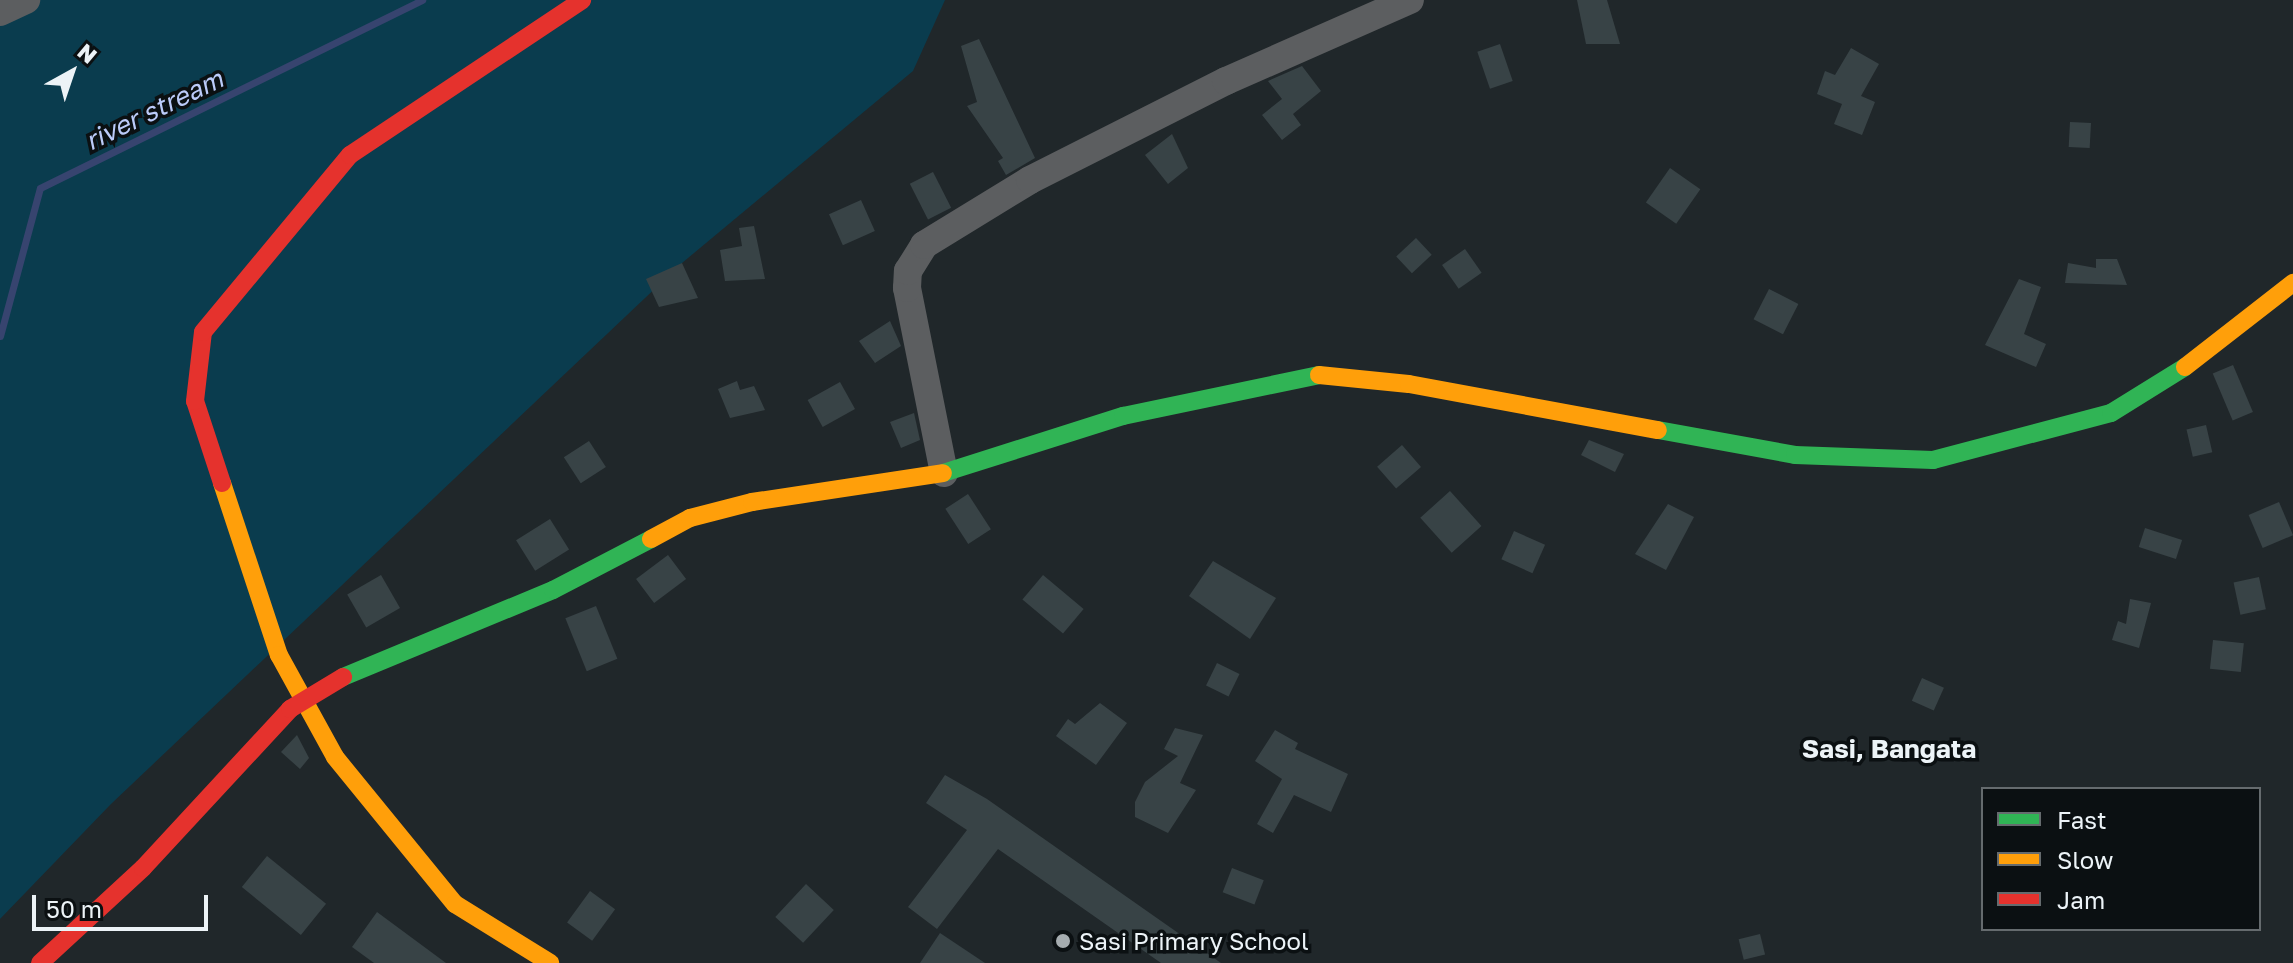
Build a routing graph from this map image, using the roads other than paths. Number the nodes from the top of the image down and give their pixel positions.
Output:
1 (26, 0) edge
2 (582, 0) edge
3 (1410, 0) edge
4 (0, 12) edge
5 (2293, 283) edge
6 (944, 473) junction
7 (304, 701) junction
8 (40, 963) edge
9 (550, 963) edge

1 - 4 street
2 - 7 street
3 - 6 street
5 - 6 street
6 - 7 street
7 - 8 street
7 - 9 street

